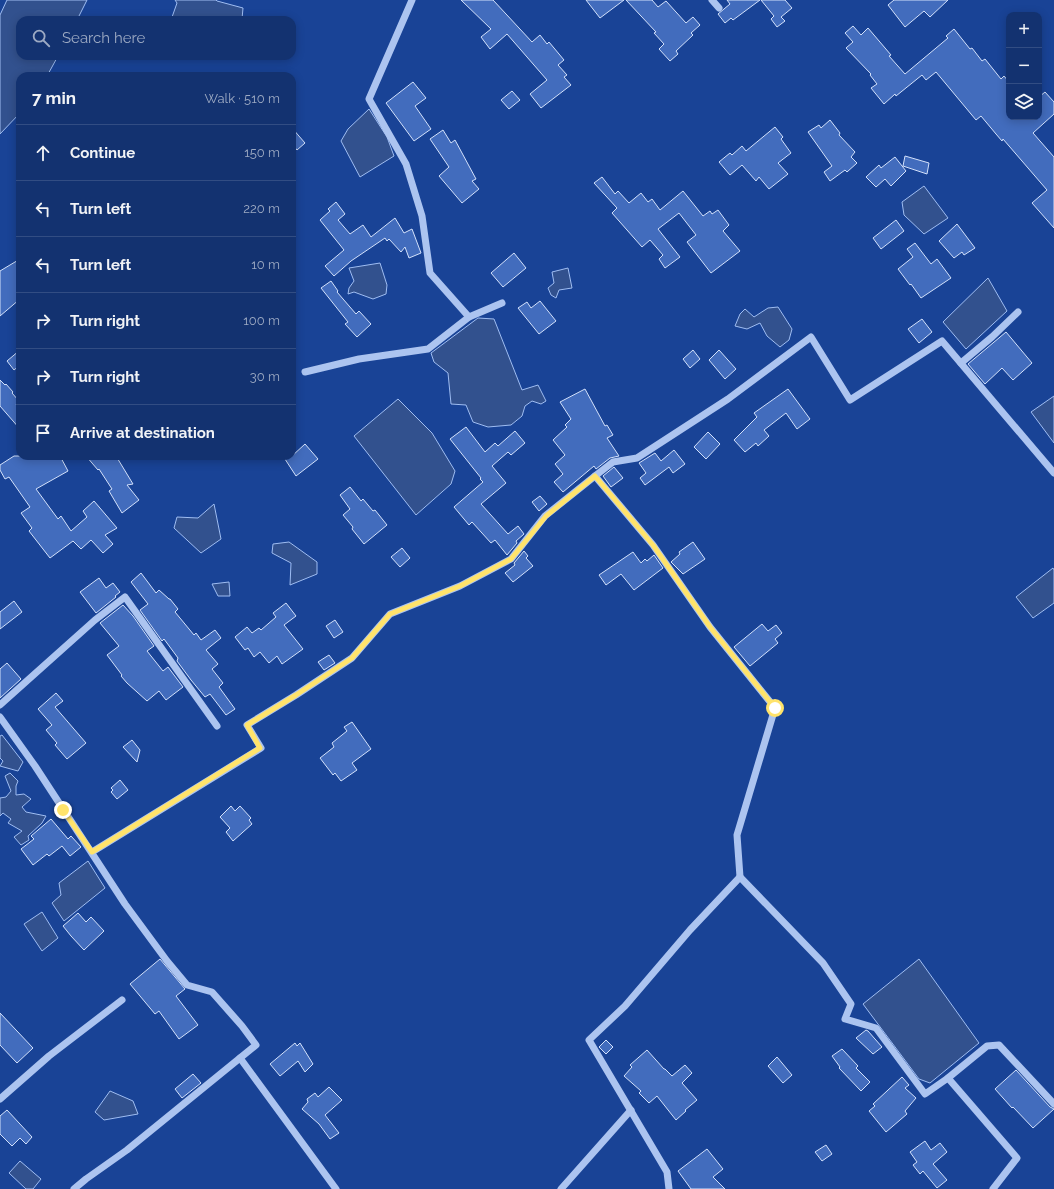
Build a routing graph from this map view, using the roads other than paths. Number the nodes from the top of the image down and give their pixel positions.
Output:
1 (412, 0) edge
2 (712, 0) edge
3 (719, 8) dead end
4 (502, 303) dead end
5 (1018, 312) dead end
6 (469, 317) junction
7 (961, 362) junction
8 (305, 372) dead end
9 (1054, 473) edge
10 (595, 476) junction
11 (0, 705) edge
12 (0, 717) edge
13 (217, 726) dead end
14 (92, 852) junction
15 (740, 877) junction
16 (122, 1000) dead end
17 (240, 1058) junction
18 (948, 1078) junction
19 (0, 1099) edge
20 (1054, 1104) edge
21 (630, 1110) junction
22 (74, 1189) edge
23 (336, 1189) edge
24 (561, 1189) edge
25 (669, 1189) edge
26 (994, 1189) edge

1 - 6 street
2 - 3 street
4 - 6 street
5 - 7 street
6 - 8 street
7 - 9 street
7 - 10 street
10 - 14 street
10 - 15 street
11 - 13 street
12 - 14 street
14 - 17 street
15 - 18 street
15 - 21 street
16 - 19 street
17 - 22 street
17 - 23 street
18 - 20 street
18 - 26 street
21 - 24 street
21 - 25 street

